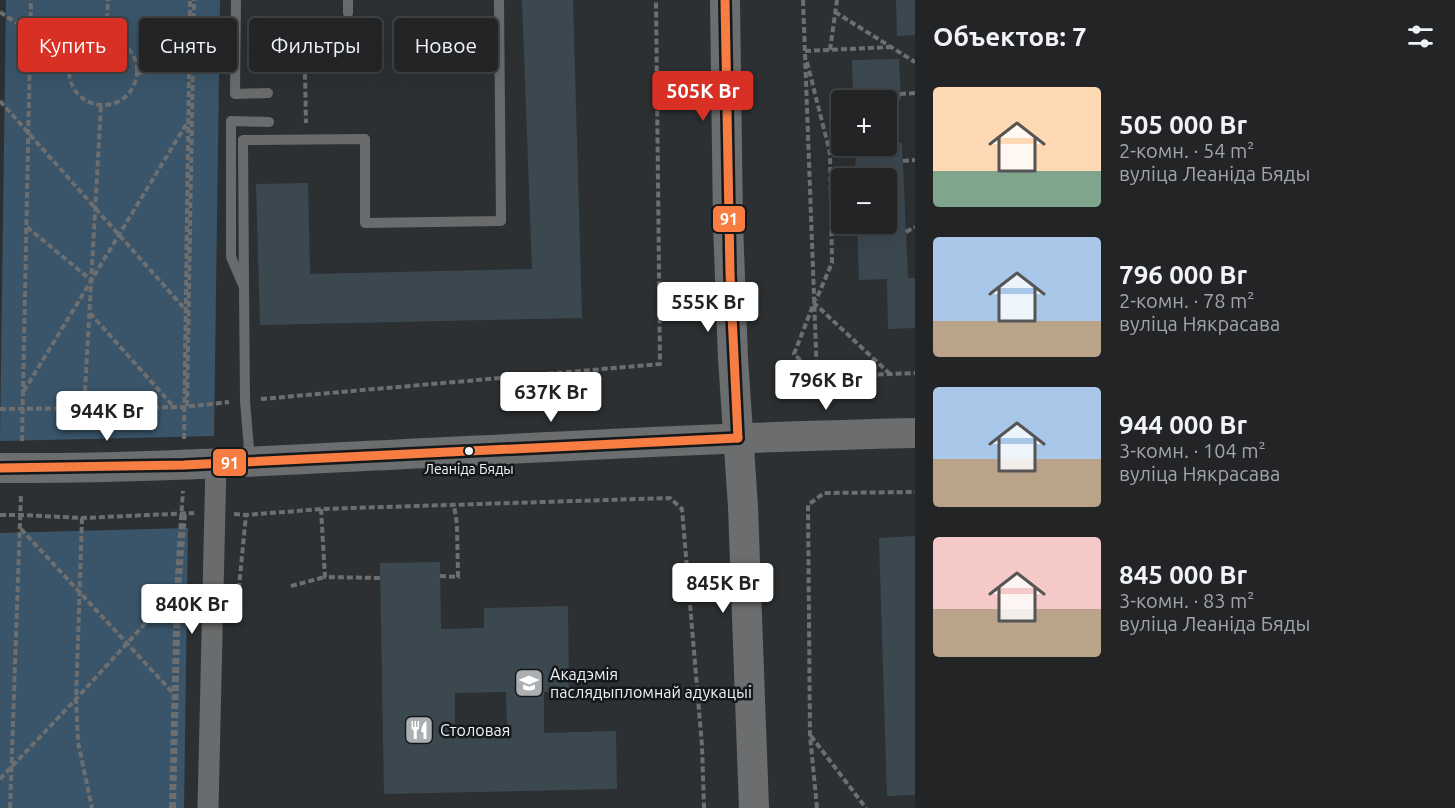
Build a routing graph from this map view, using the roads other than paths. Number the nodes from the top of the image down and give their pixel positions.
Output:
1 (236, 0) edge
2 (348, 0) edge
3 (499, 0) edge
4 (725, 0) edge
5 (348, 14) dead end
6 (268, 93) dead end
7 (269, 122) dead end
8 (244, 287) junction
9 (915, 433) edge
10 (738, 438) junction
11 (250, 462) junction
12 (216, 463) junction
13 (0, 468) edge
14 (208, 808) edge
15 (754, 808) edge

1 - 6 lane
2 - 5 lane
3 - 8 lane
4 - 10 main road
7 - 8 lane
8 - 11 lane
9 - 10 main road
10 - 11 main road
10 - 15 main road
11 - 12 main road
12 - 13 main road
12 - 14 street

